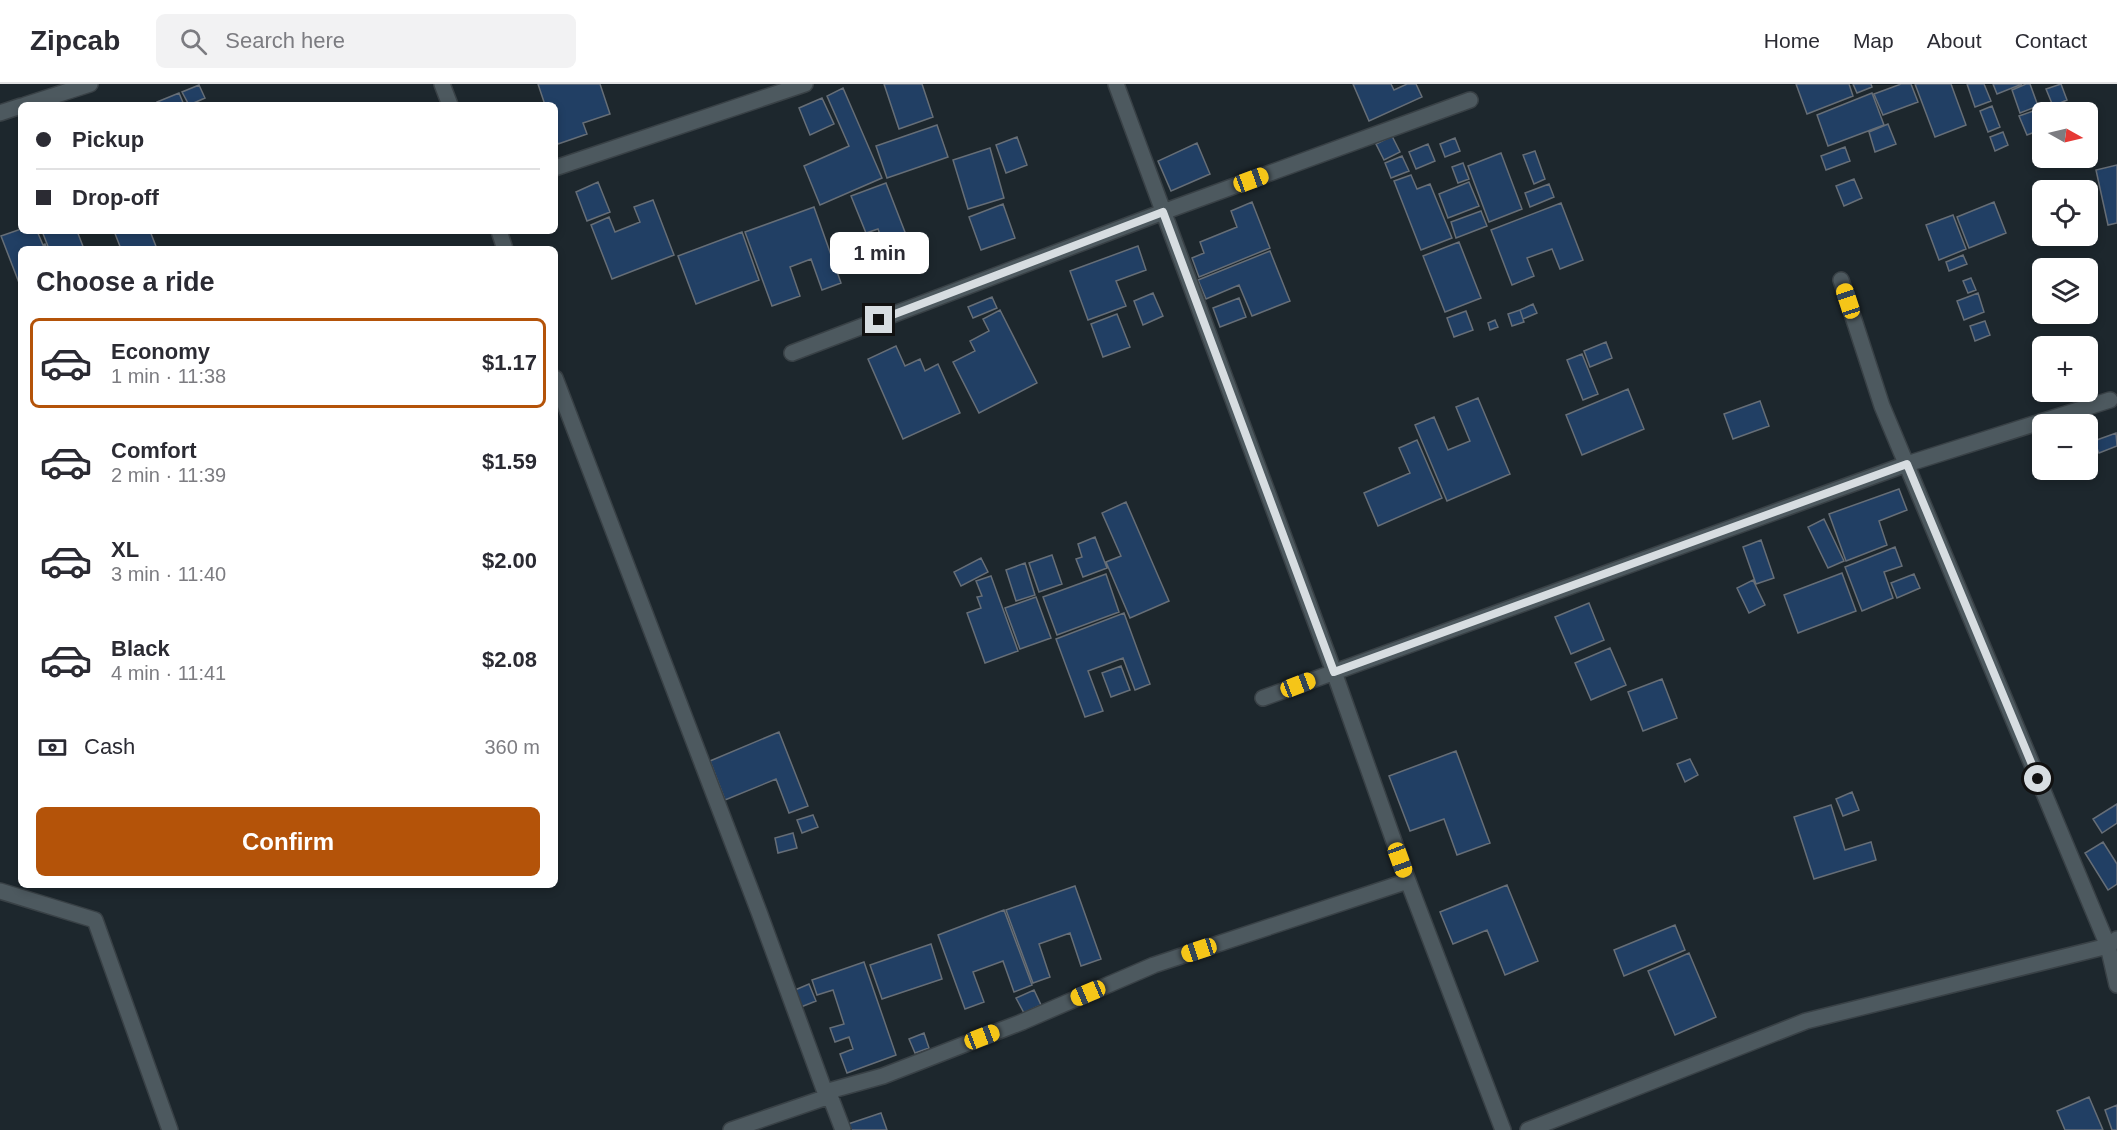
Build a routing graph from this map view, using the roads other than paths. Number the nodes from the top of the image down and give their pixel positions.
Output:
1 (90, 84) edge
2 (442, 84) edge
3 (805, 84) edge
4 (1116, 84) edge
5 (1470, 100) dead end
6 (34, 102) edge
7 (449, 102) edge
8 (18, 107) edge
9 (0, 113) edge
10 (558, 167) edge
11 (1163, 212) junction
12 (1841, 280) dead end
13 (792, 353) dead end
14 (558, 386) edge
15 (2110, 400) dead end
16 (1907, 464) junction
17 (1334, 672) junction
18 (1263, 698) dead end
19 (1408, 881) junction
20 (0, 891) edge
21 (2112, 942) edge
22 (2117, 985) edge
23 (828, 1094) junction
24 (171, 1130) edge
25 (731, 1130) edge
26 (843, 1130) edge
27 (1503, 1130) edge
28 (1528, 1130) edge

1 - 6 street
2 - 7 street
3 - 10 street
4 - 11 street
5 - 11 street
8 - 9 street
11 - 13 street
11 - 17 street
12 - 16 street
14 - 23 street
15 - 16 street
16 - 17 street
16 - 21 street
17 - 18 street
17 - 19 street
19 - 23 street
19 - 27 street
20 - 24 street
21 - 22 street
21 - 28 street
23 - 25 street
23 - 26 street

